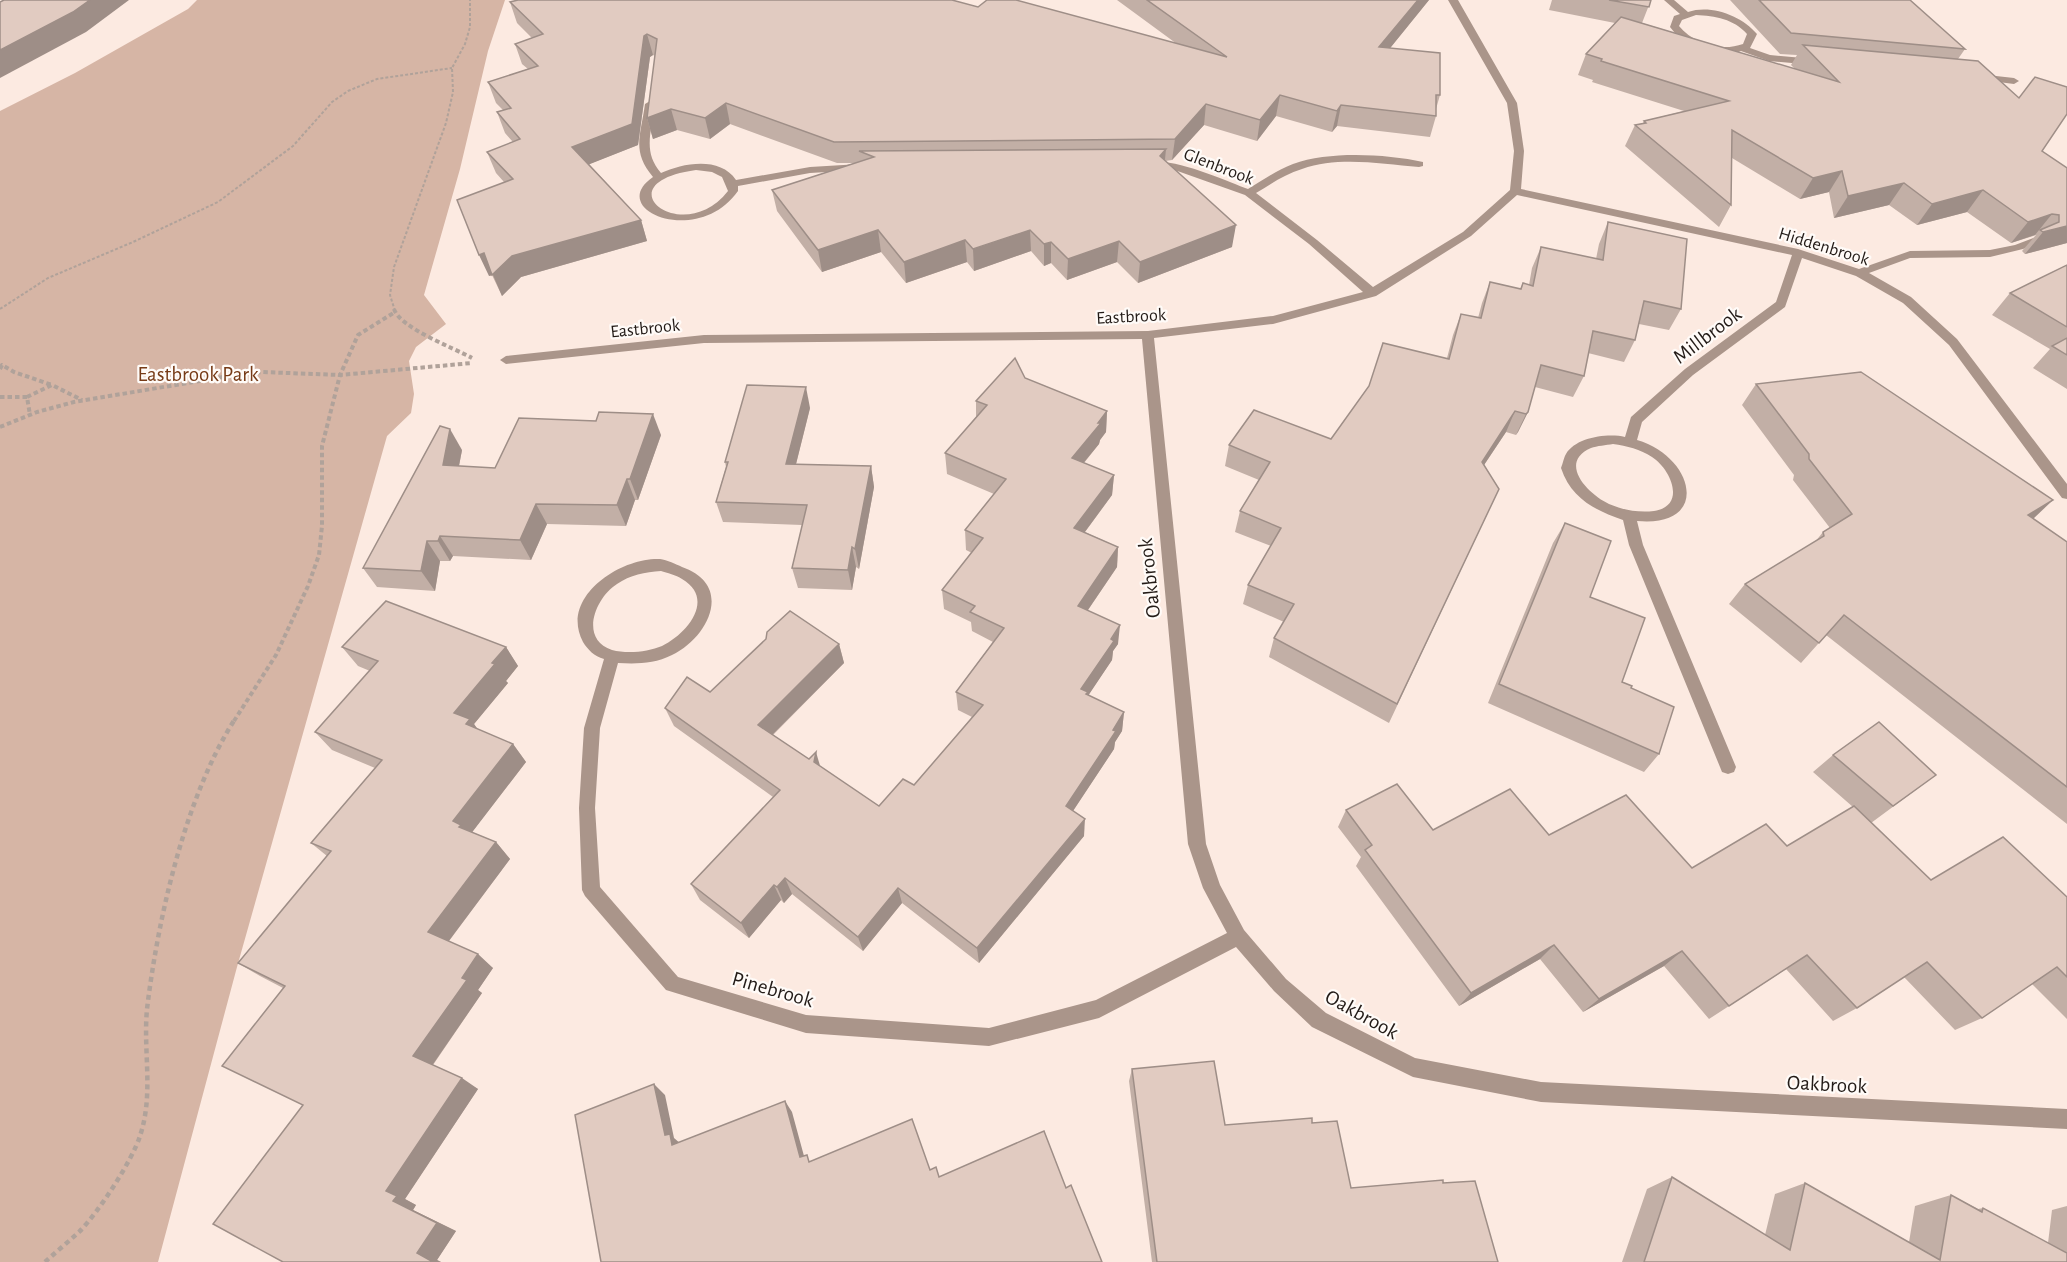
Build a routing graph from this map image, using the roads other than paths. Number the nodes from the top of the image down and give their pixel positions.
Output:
1 (1453, 0) edge
2 (1669, 0) edge
3 (1685, 14) junction
4 (1741, 48) junction
5 (1828, 63) edge
6 (1967, 76) edge
7 (2014, 81) dead end
8 (651, 94) edge
9 (1419, 164) dead end
10 (1134, 165) edge
11 (874, 166) edge
12 (659, 177) junction
13 (733, 184) junction
14 (1515, 191) junction
15 (1249, 193) junction
16 (2036, 240) edge
17 (1798, 253) junction
18 (1860, 273) junction
19 (1372, 293) junction
20 (1148, 335) junction
21 (506, 360) dead end
22 (1630, 442) junction
23 (2067, 494) edge
24 (1629, 517) junction
25 (612, 656) junction
26 (1728, 767) dead end
27 (1238, 936) junction
28 (2067, 1119) edge

1 - 14 street
2 - 3 street
3 - 4 street
3 - 4 street
4 - 5 street
6 - 7 street
8 - 12 street
9 - 15 street
10 - 15 street, Glenbrook
11 - 13 street
12 - 13 street
12 - 13 street
14 - 17 street, Hiddenbrook
14 - 19 street, Eastbrook
15 - 19 street, Glenbrook
16 - 18 street
17 - 18 street, Hiddenbrook
17 - 22 street, Millbrook
18 - 23 street, Hiddenbrook
19 - 20 street, Eastbrook
20 - 21 street, Eastbrook
20 - 27 street, Oakbrook
22 - 24 street
22 - 24 street
24 - 26 street
25 - 25 street
25 - 27 street, Pinebrook
27 - 28 street, Oakbrook

